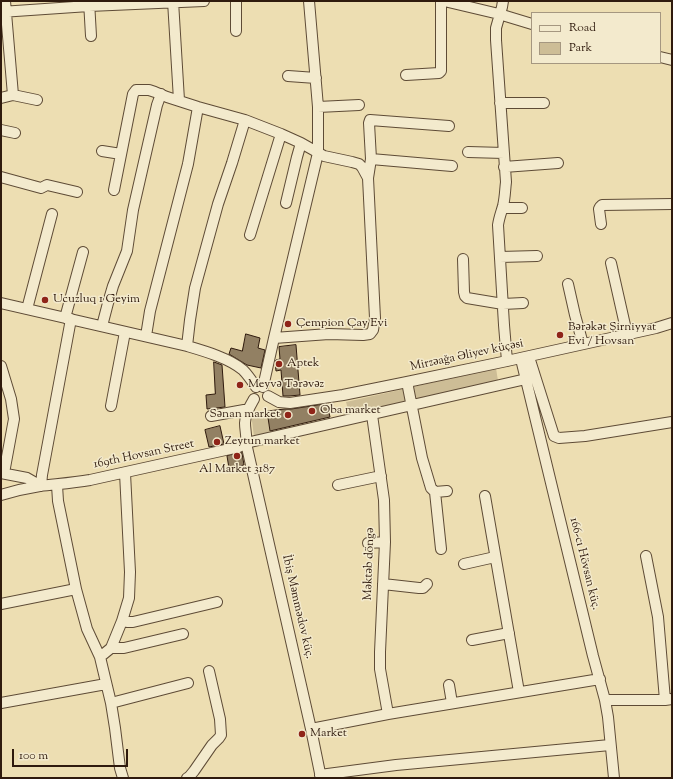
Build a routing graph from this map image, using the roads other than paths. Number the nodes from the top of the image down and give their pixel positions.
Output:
1 (5, 1) edge
2 (204, 1) edge
3 (236, 1) edge
4 (309, 1) edge
5 (441, 1) edge
6 (444, 1) edge
7 (503, 1) edge
8 (173, 2) edge
9 (89, 4) edge
10 (3, 12) edge
11 (499, 14) junction
12 (531, 24) edge
13 (236, 31) dead end
14 (91, 36) dead end
15 (661, 57) edge
16 (672, 60) edge
17 (406, 75) dead end
18 (288, 76) dead end
19 (316, 78) junction
20 (161, 94) junction
21 (13, 95) junction
22 (1, 98) edge
23 (38, 100) dead end
24 (179, 100) junction
25 (544, 102) dead end
26 (500, 103) junction
27 (359, 105) dead end
28 (198, 107) junction
29 (318, 107) junction
30 (244, 120) junction
31 (449, 126) dead end
32 (1, 130) edge
33 (16, 133) dead end
34 (281, 134) junction
35 (301, 143) junction
36 (102, 151) dead end
37 (468, 152) dead end
38 (318, 153) junction
39 (504, 153) junction
40 (121, 154) junction
41 (371, 159) junction
42 (558, 163) dead end
43 (452, 166) dead end
44 (504, 167) junction
45 (1, 177) edge
46 (368, 178) junction
47 (114, 190) dead end
48 (78, 192) dead end
49 (286, 203) dead end
50 (672, 204) edge
51 (502, 208) junction
52 (522, 208) dead end
53 (52, 214) dead end
54 (600, 224) dead end
55 (250, 235) dead end
56 (83, 252) dead end
57 (537, 256) dead end
58 (500, 257) junction
59 (463, 259) dead end
60 (611, 263) dead end
61 (568, 284) dead end
62 (1, 302) edge
63 (523, 303) dead end
64 (503, 304) junction
65 (27, 309) junction
66 (68, 318) junction
67 (672, 323) edge
68 (102, 326) junction
69 (125, 332) junction
70 (627, 334) junction
71 (146, 336) junction
72 (274, 338) junction
73 (583, 344) junction
74 (187, 346) junction
75 (525, 358) junction
76 (507, 362) junction
77 (1, 366) edge
78 (526, 379) junction
79 (407, 382) junction
80 (260, 387) junction
81 (268, 396) junction
82 (254, 399) junction
83 (411, 405) junction
84 (111, 406) dead end
85 (248, 410) junction
86 (372, 415) junction
87 (211, 416) dead end
88 (672, 422) edge
89 (246, 443) junction
90 (2, 473) edge
91 (124, 473) junction
92 (381, 476) junction
93 (57, 485) junction
94 (338, 485) dead end
95 (41, 486) junction
96 (447, 491) dead end
97 (435, 492) junction
98 (1, 495) edge
99 (484, 496) dead end
100 (386, 542) junction
101 (368, 543) dead end
102 (441, 549) dead end
103 (646, 556) dead end
104 (495, 557) junction
105 (464, 564) dead end
106 (383, 584) junction
107 (427, 584) dead end
108 (76, 589) junction
109 (217, 602) dead end
110 (1, 604) edge
111 (122, 620) junction
112 (509, 633) junction
113 (183, 634) dead end
114 (472, 640) dead end
115 (111, 648) junction
116 (100, 657) junction
117 (209, 671) dead end
118 (600, 679) junction
119 (188, 683) dead end
120 (106, 684) junction
121 (449, 685) dead end
122 (519, 692) junction
123 (668, 699) edge
124 (605, 700) junction
125 (1, 703) edge
126 (111, 703) junction
127 (452, 703) junction
128 (388, 714) junction
129 (311, 729) junction
130 (610, 745) junction
131 (320, 776) edge
132 (123, 778) edge
133 (188, 778) edge
134 (614, 778) edge

1 - 10 street
2 - 8 street
3 - 13 street
4 - 19 street
5 - 17 street
6 - 11 street
7 - 11 street
8 - 9 street
8 - 24 street
9 - 10 street
9 - 14 street
10 - 21 street
11 - 12 street
11 - 26 street
15 - 16 street
18 - 19 street
19 - 29 street
20 - 24 street
20 - 40 street
20 - 68 street
21 - 22 street
21 - 23 street
24 - 28 street
25 - 26 street
26 - 39 street
27 - 29 street
28 - 30 street
28 - 71 street
29 - 38 street
30 - 34 street
30 - 74 street
31 - 41 street
32 - 33 street
34 - 35 street
34 - 55 street
35 - 38 street
35 - 49 street
36 - 40 street
37 - 39 street
38 - 46 street
38 - 72 street
39 - 44 street
40 - 47 street
41 - 43 street
41 - 46 street
42 - 44 street
44 - 51 street
45 - 48 street
46 - 72 street
50 - 54 street
51 - 52 street
51 - 58 street
53 - 65 street
56 - 66 street
57 - 58 street
58 - 64 street
59 - 64 street
60 - 70 street
61 - 73 street
62 - 65 street
63 - 64 street
64 - 76 street
65 - 66 street
66 - 68 street
66 - 95 street
67 - 70 street, Mirzəağa Əliyev küçəsi
68 - 69 street
69 - 71 street
69 - 84 street
70 - 73 street, Mirzəağa Əliyev küçəsi
71 - 74 street
72 - 80 street
73 - 75 street, Mirzəağa Əliyev küçəsi
74 - 80 street
75 - 76 street, Mirzəağa Əliyev küçəsi
75 - 78 street, 166-cı Hövsan küç.
75 - 88 street
76 - 79 street, Mirzəağa Əliyev küçəsi
77 - 90 street
78 - 83 street, 169th Hovsan Street
78 - 118 street, 166-cı Hövsan küç.
79 - 81 street, Mirzəağa Əliyev küçəsi
79 - 83 street
80 - 81 street
80 - 82 street
81 - 82 street
82 - 85 street
83 - 86 street, 169th Hovsan Street
83 - 97 street
85 - 87 street
85 - 89 street
86 - 89 street, 169th Hovsan Street
86 - 92 street, Məktəb döngə
89 - 91 street, 169th Hovsan Street
89 - 129 street, İbiş Məmmədov küç.
90 - 95 street
91 - 93 street, 169th Hovsan Street
91 - 111 street
92 - 94 street
92 - 100 street, Məktəb döngə
93 - 95 street, 169th Hovsan Street
93 - 108 street
95 - 98 street, 169th Hovsan Street
96 - 97 street
97 - 102 street
99 - 104 street
100 - 101 street
100 - 106 street, Məktəb döngə
103 - 123 street
104 - 105 street
104 - 112 street
106 - 107 street
106 - 128 street, Məktəb döngə
108 - 110 street
108 - 116 street
109 - 111 street
111 - 115 street
112 - 114 street
112 - 122 street
113 - 115 street
115 - 116 street
116 - 120 street
117 - 133 street
118 - 122 street
118 - 124 street, 166-cı Hövsan küç.
119 - 126 street
120 - 125 street
120 - 126 street
121 - 127 street
122 - 127 street
123 - 124 street
124 - 130 street, 166-cı Hövsan küç.
126 - 132 street
127 - 128 street
128 - 129 street
129 - 131 street, İbiş Məmmədov küç.
130 - 131 street
130 - 134 street, 166-cı Hövsan küç.

